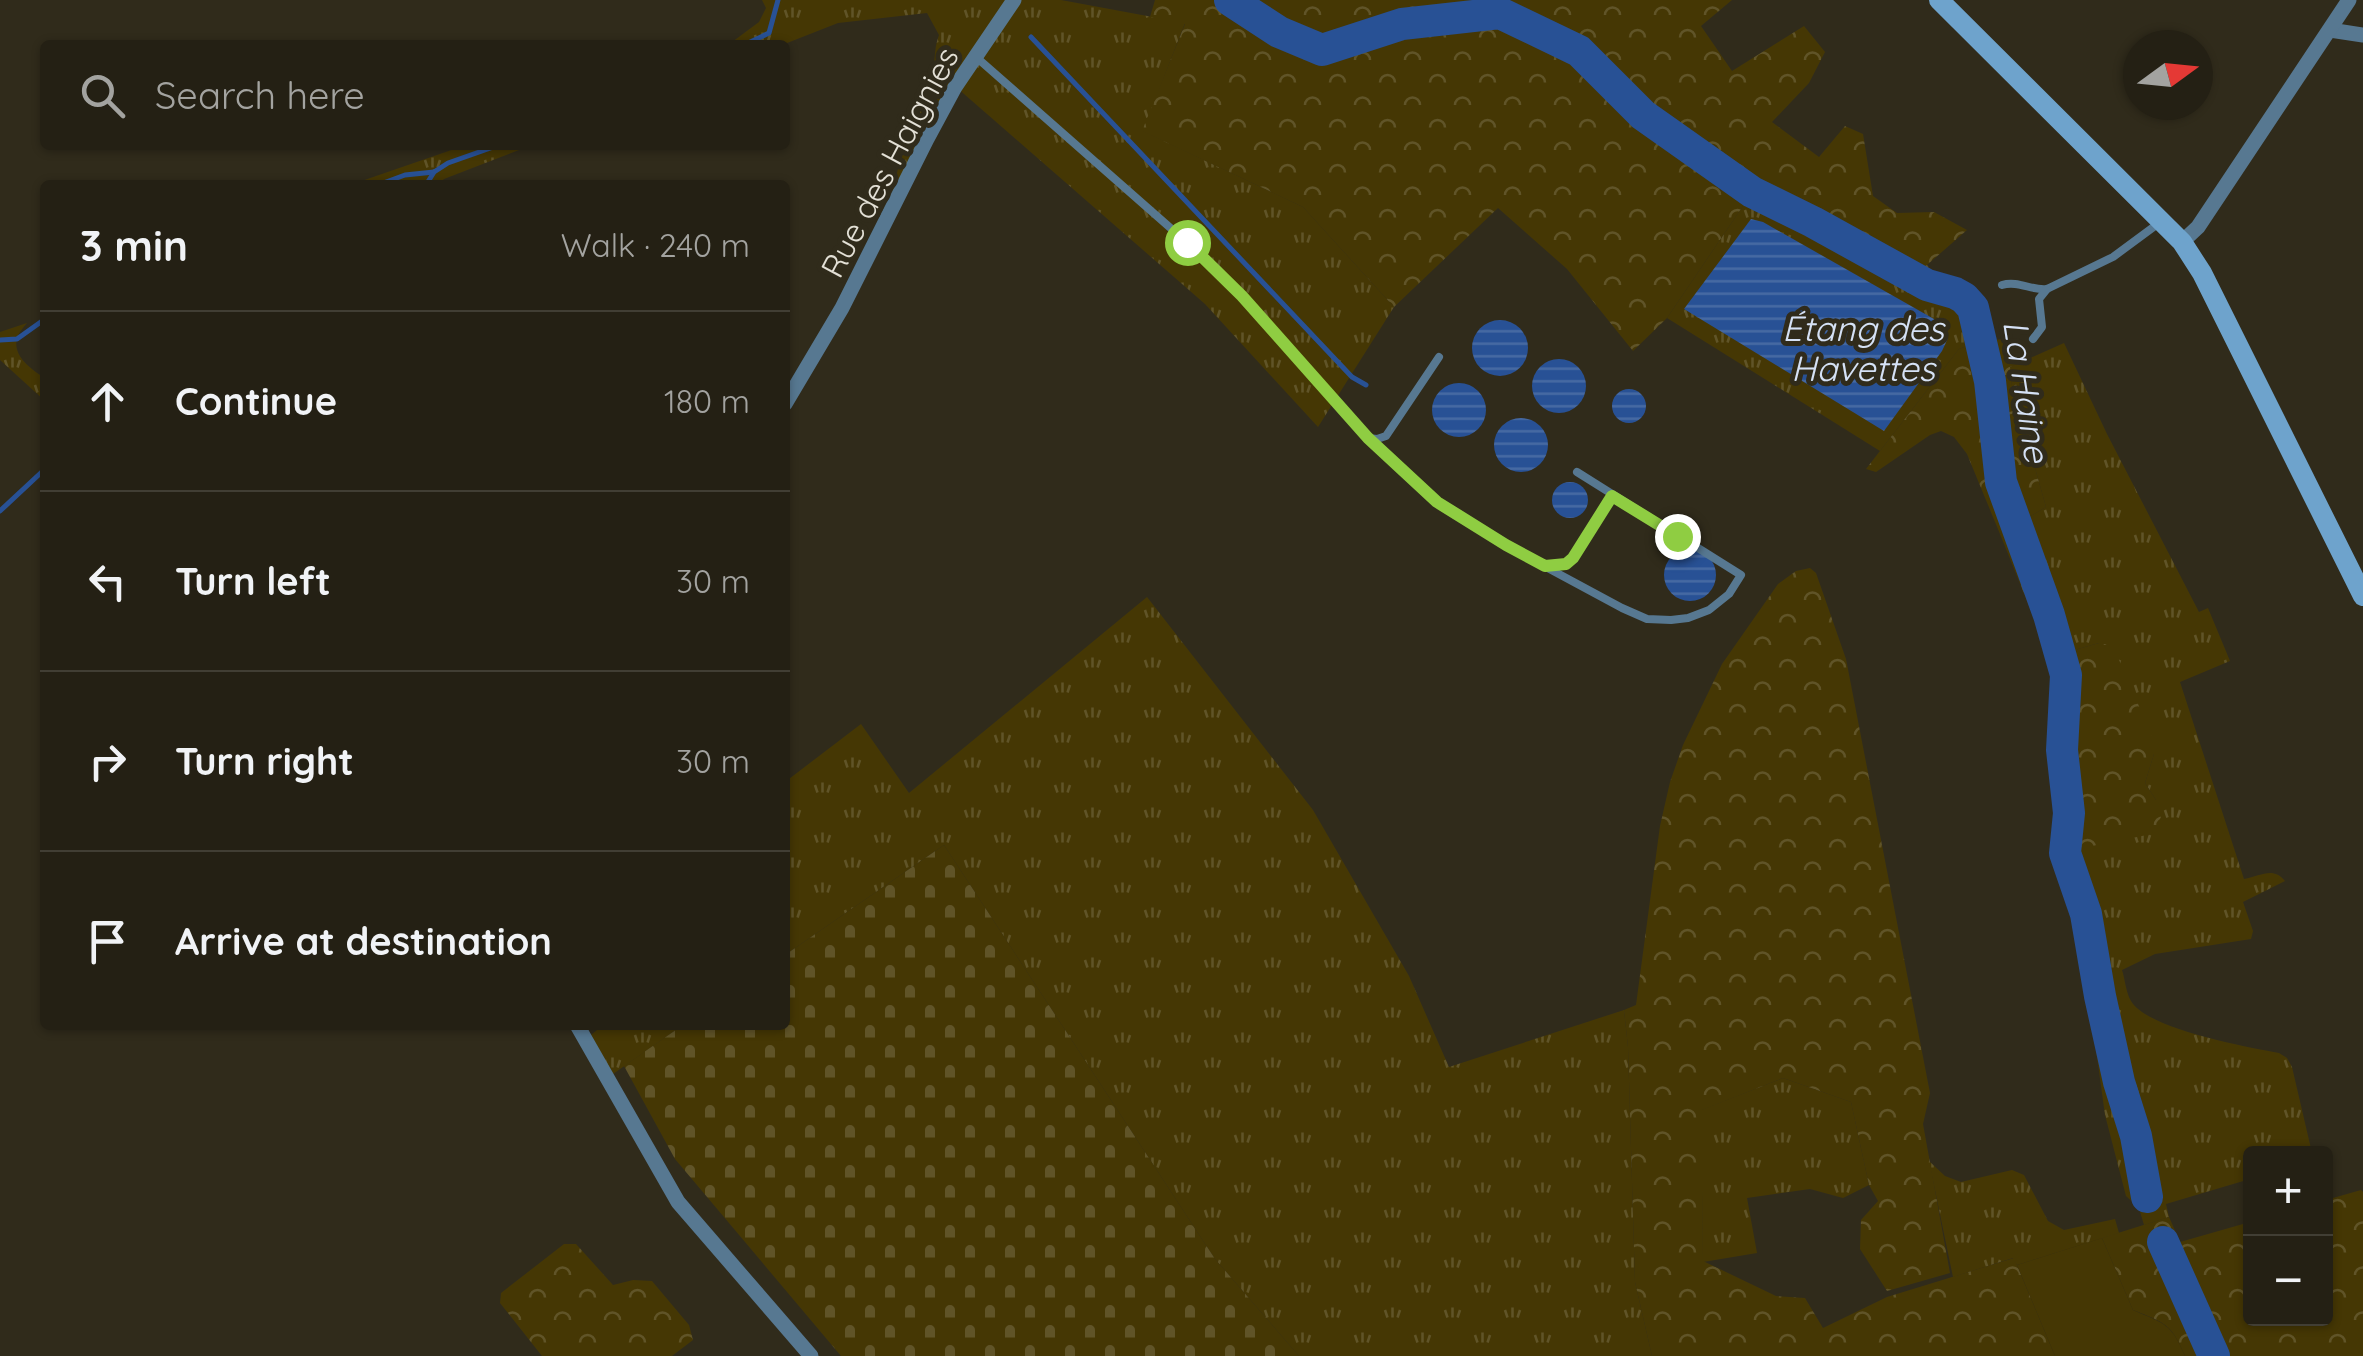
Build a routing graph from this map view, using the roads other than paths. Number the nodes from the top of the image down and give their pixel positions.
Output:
1 (1014, 0) edge
2 (1940, 0) edge
3 (2349, 0) edge
4 (2330, 30) junction
5 (2363, 36) edge
6 (976, 58) junction
7 (2162, 221) junction
8 (2182, 242) junction
9 (2002, 285) dead end
10 (2048, 289) junction
11 (2033, 339) dead end
12 (1439, 357) dead end
13 (790, 396) edge
14 (1368, 438) junction
15 (1577, 472) dead end
16 (1612, 496) junction
17 (1545, 566) junction
18 (2363, 596) edge
19 (580, 1030) edge
20 (811, 1356) edge

1 - 6 street, Rue des Haignies
2 - 7 street
3 - 4 street
4 - 5 street
4 - 8 street
6 - 13 street, Rue des Haignies
6 - 14 lane
7 - 8 street
7 - 10 lane
8 - 18 street
9 - 10 lane
10 - 11 lane
12 - 14 lane
14 - 17 lane
15 - 16 lane
16 - 17 lane
16 - 17 lane
19 - 20 street

